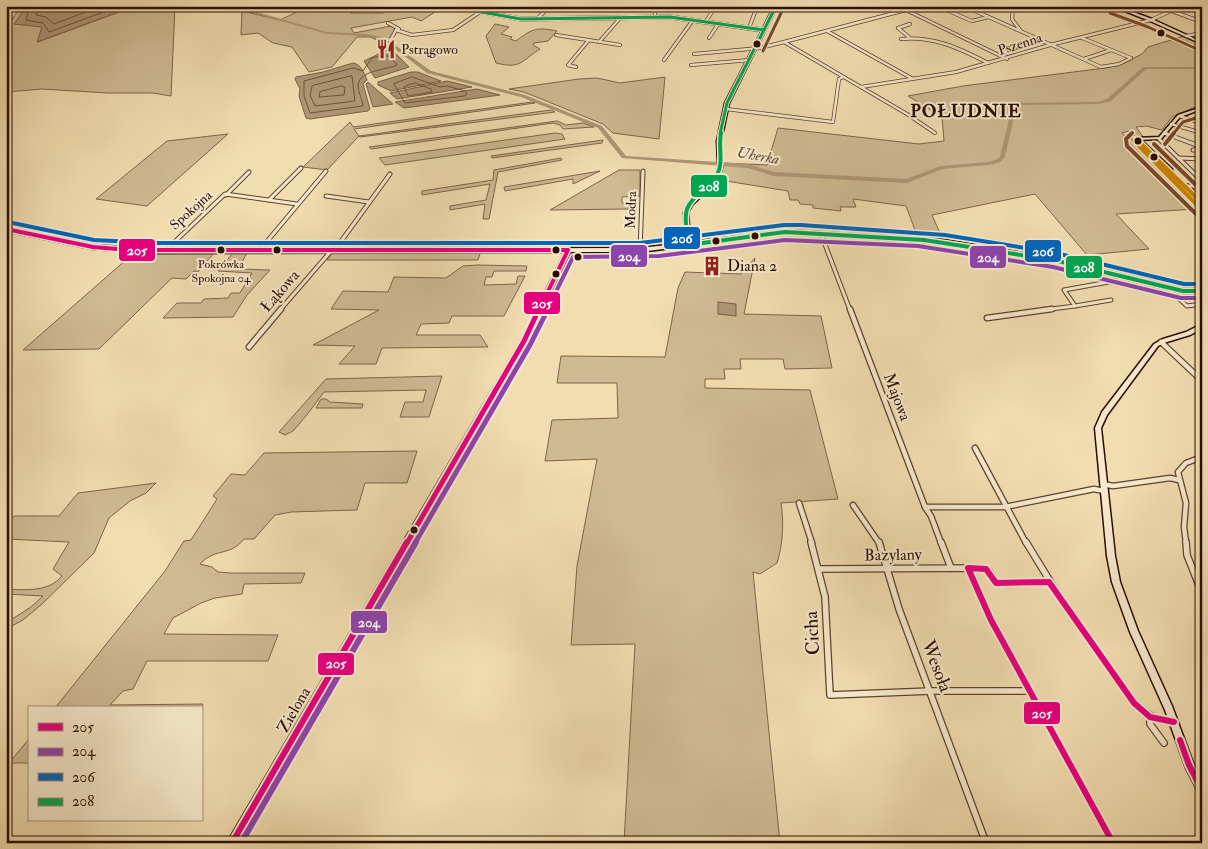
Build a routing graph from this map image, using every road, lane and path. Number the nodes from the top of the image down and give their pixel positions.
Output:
1 (446, 6) edge
2 (550, 6) edge
3 (655, 6) edge
4 (716, 6) edge
5 (776, 6) edge
6 (893, 6) edge
7 (921, 6) edge
8 (938, 6) edge
9 (964, 6) edge
10 (1013, 6) edge
11 (1113, 6) edge
12 (1158, 6) edge
13 (1182, 6) edge
14 (1192, 6) edge
15 (1202, 10) edge
16 (904, 11) junction
17 (480, 12) junction
18 (755, 12) dead end
19 (1172, 12) junction
20 (655, 16) junction
21 (621, 17) junction
22 (988, 17) junction
23 (536, 19) junction
24 (693, 20) junction
25 (1151, 20) junction
26 (706, 21) junction
27 (1202, 22) edge
28 (388, 23) dead end
29 (718, 23) junction
30 (910, 24) dead end
31 (749, 28) junction
32 (399, 29) junction
33 (761, 30) junction
34 (827, 31) junction
35 (1021, 31) junction
36 (1202, 33) edge
37 (556, 35) dead end
38 (1186, 36) junction
39 (908, 37) junction
40 (1081, 37) junction
41 (709, 38) dead end
42 (901, 39) dead end
43 (589, 40) junction
44 (600, 41) junction
45 (784, 42) junction
46 (620, 44) dead end
47 (1202, 44) edge
48 (1050, 45) junction
49 (756, 48) junction
50 (389, 49) dead end
51 (1111, 50) junction
52 (694, 54) dead end
53 (1007, 59) junction
54 (1084, 59) junction
55 (664, 60) dead end
56 (750, 60) junction
57 (989, 64) junction
58 (691, 65) dead end
59 (576, 67) dead end
60 (843, 77) junction
61 (912, 79) junction
62 (861, 87) junction
63 (1202, 108) edge
64 (726, 109) junction
65 (1179, 116) junction
66 (1202, 123) edge
67 (1171, 124) junction
68 (935, 133) dead end
69 (1164, 133) junction
70 (1202, 133) edge
71 (1136, 138) junction
72 (1158, 139) junction
73 (1202, 148) edge
74 (1193, 150) dead end
75 (1179, 158) junction
76 (1202, 158) edge
77 (301, 168) dead end
78 (326, 171) dead end
79 (643, 171) dead end
80 (249, 172) dead end
81 (390, 174) dead end
82 (1202, 181) edge
83 (1185, 186) junction
84 (1202, 186) edge
85 (226, 194) junction
86 (326, 196) dead end
87 (269, 200) junction
88 (369, 202) junction
89 (1202, 203) edge
90 (297, 204) junction
91 (1202, 210) edge
92 (6, 229) edge
93 (821, 234) junction
94 (688, 245) junction
95 (568, 250) junction
96 (640, 250) junction
97 (165, 251) junction
98 (259, 251) junction
99 (332, 251) junction
100 (1132, 278) junction
101 (1149, 282) junction
102 (1168, 288) junction
103 (1179, 288) junction
104 (1202, 290) edge
105 (1112, 300) dead end
106 (1202, 304) edge
107 (1075, 306) junction
108 (987, 318) dead end
109 (1202, 326) edge
110 (1161, 342) junction
111 (248, 347) dead end
112 (1197, 376) dead end
113 (975, 448) dead end
114 (1202, 457) edge
115 (1179, 480) junction
116 (1104, 487) junction
117 (799, 503) dead end
118 (853, 505) dead end
119 (925, 507) junction
120 (1005, 507) junction
121 (952, 568) junction
122 (968, 568) junction
123 (886, 569) junction
124 (819, 570) junction
125 (1049, 582) junction
126 (1202, 593) edge
127 (931, 691) junction
128 (1029, 691) junction
129 (1150, 717) junction
130 (1174, 722) junction
131 (1164, 743) dead end
132 (1202, 790) edge
133 (232, 843) edge
134 (986, 843) edge
135 (1113, 843) edge

1 - 17 street
2 - 23 street
3 - 20 street
4 - 26 street
5 - 33 street
6 - 16 street
7 - 16 street
8 - 22 street
9 - 22 street
10 - 35 street
11 - 25 street
12 - 19 street
13 - 19 street, Pszenna
14 - 15 street
16 - 34 street
16 - 53 street
17 - 23 street
17 - 32 street
18 - 31 street
19 - 25 street, Pszenna
19 - 27 street
20 - 21 street
20 - 24 street
21 - 23 street
21 - 44 street
22 - 35 street
24 - 26 street
24 - 55 street
25 - 38 street
25 - 40 street, Pszenna
26 - 29 street
28 - 32 street
29 - 31 street
29 - 41 street
30 - 39 street
31 - 33 street
32 - 50 street
33 - 49 street
34 - 45 street
34 - 61 street
35 - 48 street
36 - 38 street
37 - 43 street
38 - 47 street
39 - 42 street
39 - 57 street
40 - 48 street, Pszenna
40 - 51 street
43 - 44 street
43 - 59 street
44 - 46 street
45 - 49 street
45 - 60 street
48 - 53 street, Pszenna
48 - 54 street
49 - 52 street
49 - 56 street
51 - 54 street
51 - 54 street
53 - 57 street, Pszenna
56 - 58 street
56 - 64 street
57 - 61 street, Pszenna
60 - 62 street
60 - 64 street
61 - 62 street, Pszenna
62 - 68 street
63 - 65 street
64 - 94 street
65 - 66 street
65 - 67 street
67 - 69 street
67 - 70 street
69 - 72 street
69 - 73 street
71 - 72 street
71 - 83 street
71 - 91 street
72 - 75 street
73 - 74 street
75 - 76 street
75 - 82 street
77 - 87 street
78 - 90 street
79 - 96 street, Modra
80 - 85 street
81 - 88 street, Łąkowa
83 - 84 street
83 - 89 street
85 - 87 street, Spokojna
85 - 97 street, Spokojna
86 - 88 street
87 - 90 street, Spokojna
88 - 99 street, Łąkowa
90 - 98 street
92 - 97 street
93 - 94 street
93 - 100 street
93 - 119 street, Majowa
94 - 96 street
95 - 96 street
95 - 99 street
95 - 133 street, Zielona
97 - 98 street
98 - 99 street
99 - 111 street, Łąkowa
100 - 101 street
100 - 107 street
101 - 102 street
101 - 103 street
102 - 103 street
102 - 104 street
102 - 106 street
103 - 104 street
105 - 107 street
107 - 108 street
109 - 110 street
110 - 112 street
110 - 116 street
113 - 120 street
114 - 115 street
115 - 116 street
115 - 126 street
116 - 120 street
116 - 130 street
117 - 124 street, Cicha
118 - 123 street, Wesoła
119 - 120 street
119 - 121 street, Majowa
120 - 125 street
121 - 122 street, Bazylany
121 - 123 street, Bazylany
122 - 125 street, Bazylany
122 - 128 street
123 - 124 street, Bazylany
123 - 127 street, Wesoła
124 - 127 street, Cicha
125 - 129 street
127 - 128 street
127 - 134 street, Wesoła
128 - 135 street
129 - 130 street
129 - 131 street
130 - 132 street

